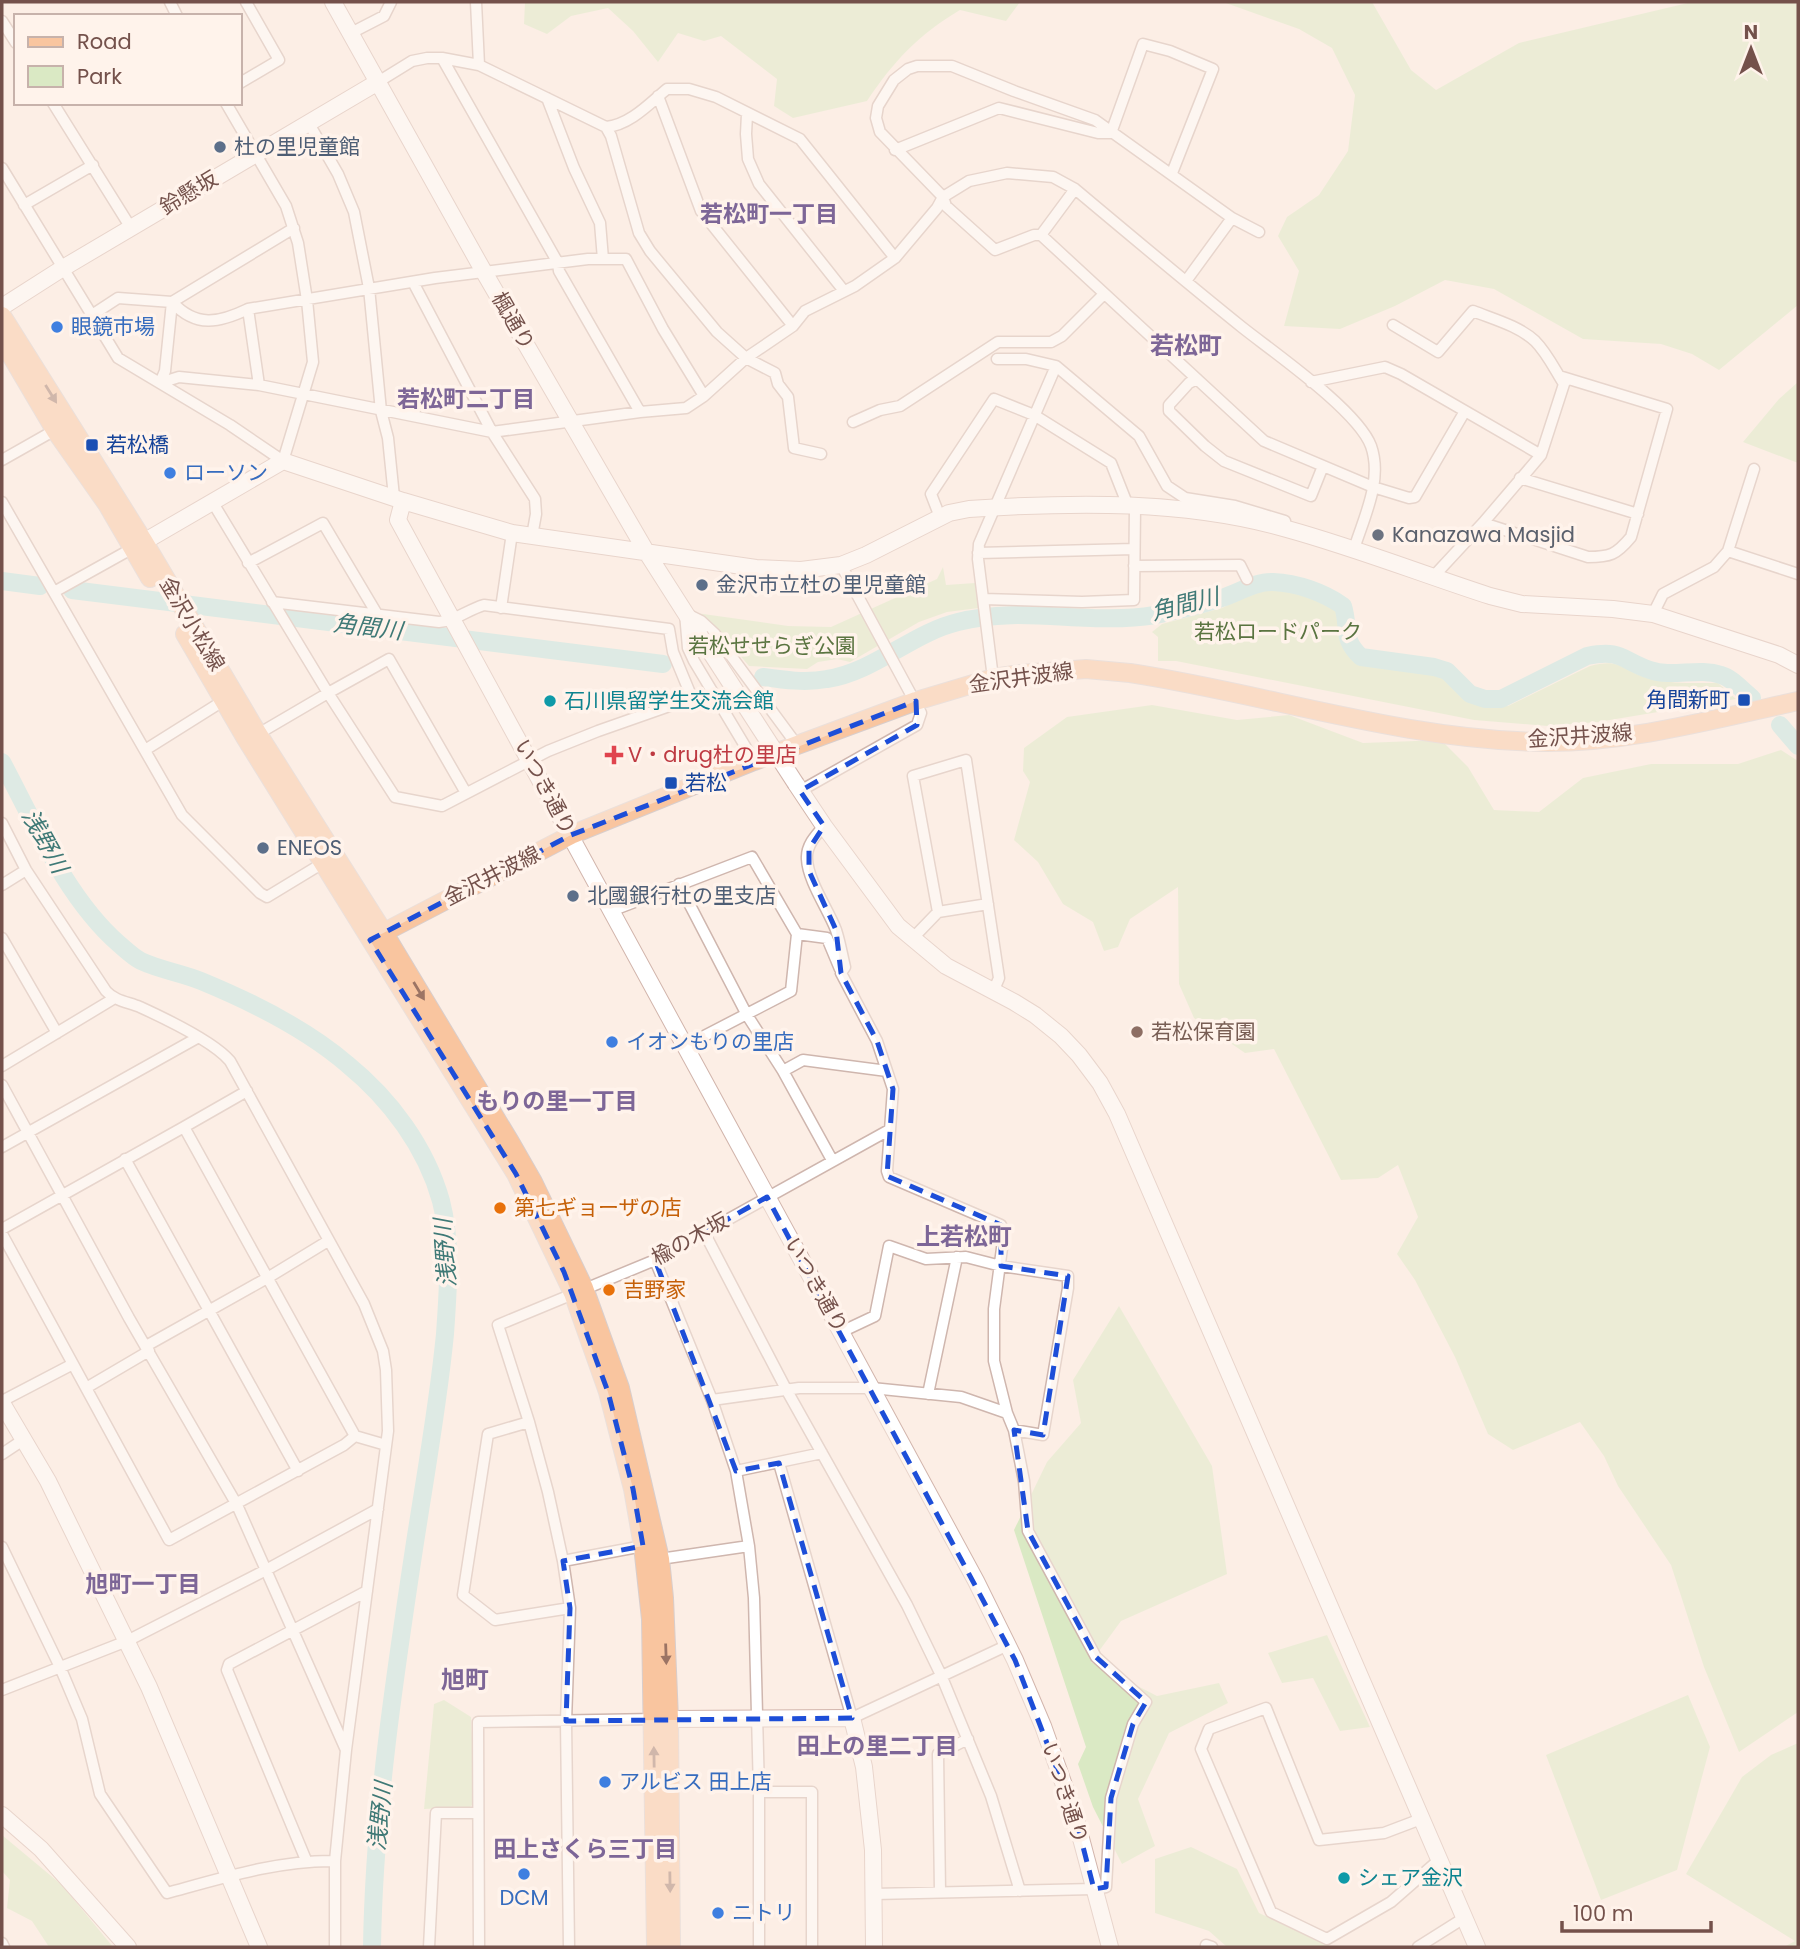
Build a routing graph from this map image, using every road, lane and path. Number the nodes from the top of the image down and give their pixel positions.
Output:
1 (246, 2) edge
2 (333, 2) edge
3 (391, 2) edge
4 (476, 2) edge
5 (2, 21) edge
6 (351, 33) junction
7 (14, 40) edge
8 (442, 58) junction
9 (479, 65) junction
10 (242, 82) edge
11 (378, 82) junction
12 (658, 96) junction
13 (547, 98) junction
14 (55, 105) edge
15 (227, 105) edge
16 (747, 114) junction
17 (308, 122) junction
18 (606, 127) junction
19 (1111, 133) junction
20 (895, 150) junction
21 (256, 153) junction
22 (93, 165) junction
23 (2, 168) edge
24 (1172, 173) junction
25 (1075, 189) junction
26 (943, 197) junction
27 (24, 205) junction
28 (1232, 218) junction
29 (131, 228) junction
30 (294, 228) junction
31 (1259, 232) dead end
32 (1041, 235) junction
33 (895, 258) junction
34 (603, 259) junction
35 (558, 264) junction
36 (62, 268) junction
37 (484, 272) junction
38 (1186, 281) junction
39 (413, 282) junction
40 (369, 288) junction
41 (844, 291) junction
42 (1104, 294) junction
43 (307, 300) junction
44 (172, 302) junction
45 (2, 307) edge
46 (248, 309) junction
47 (92, 315) junction
48 (2, 316) edge
49 (1393, 325) dead end
50 (793, 326) junction
51 (2, 340) edge
52 (746, 358) junction
53 (997, 359) dead end
54 (1056, 366) junction
55 (1559, 376) junction
56 (1197, 379) junction
57 (1311, 382) junction
58 (160, 383) junction
59 (259, 385) junction
60 (304, 393) junction
61 (704, 396) junction
62 (381, 411) junction
63 (1465, 411) junction
64 (640, 412) junction
65 (1034, 415) junction
66 (573, 422) junction
67 (853, 422) dead end
68 (55, 430) junction
69 (492, 432) junction
70 (821, 454) dead end
71 (1541, 455) junction
72 (2, 460) edge
73 (283, 461) junction
74 (1323, 466) junction
75 (1754, 469) dead end
76 (1520, 478) junction
77 (1373, 487) junction
78 (398, 499) junction
79 (2, 502) edge
80 (213, 503) junction
81 (1131, 506) junction
82 (994, 508) junction
83 (1638, 514) junction
84 (940, 517) junction
85 (1483, 523) junction
86 (512, 533) junction
87 (532, 536) junction
88 (138, 545) junction
89 (1355, 545) junction
90 (1135, 549) junction
91 (1727, 551) junction
92 (978, 552) junction
93 (647, 553) junction
94 (248, 563) junction
95 (841, 565) junction
96 (1135, 566) junction
97 (1798, 574) edge
98 (1432, 578) junction
99 (1247, 579) dead end
100 (54, 592) junction
101 (984, 604) junction
102 (274, 605) junction
103 (501, 608) junction
104 (179, 613) junction
105 (685, 613) junction
106 (377, 614) junction
107 (1653, 614) junction
108 (456, 625) junction
109 (1798, 665) edge
110 (993, 678) junction
111 (328, 693) junction
112 (223, 701) junction
113 (916, 701) junction
114 (1798, 701) edge
115 (258, 734) junction
116 (797, 745) junction
117 (145, 750) junction
118 (530, 760) junction
119 (754, 761) junction
120 (798, 788) junction
121 (466, 793) junction
122 (2, 823) edge
123 (824, 826) junction
124 (570, 835) junction
125 (323, 863) junction
126 (26, 870) junction
127 (679, 884) junction
128 (2, 885) edge
129 (988, 904) junction
130 (611, 911) junction
131 (938, 912) junction
132 (797, 934) junction
133 (377, 936) junction
134 (2, 938) edge
135 (912, 939) junction
136 (841, 973) junction
137 (993, 992) junction
138 (113, 999) junction
139 (747, 1015) junction
140 (57, 1033) junction
141 (197, 1038) junction
142 (685, 1046) junction
143 (2, 1066) edge
144 (783, 1071) junction
145 (887, 1071) junction
146 (2, 1085) edge
147 (247, 1091) junction
148 (184, 1127) junction
149 (889, 1130) junction
150 (29, 1131) junction
151 (2, 1147) edge
152 (125, 1159) junction
153 (832, 1160) junction
154 (63, 1196) junction
155 (767, 1197) junction
156 (2, 1232) edge
157 (704, 1232) junction
158 (328, 1241) junction
159 (957, 1257) junction
160 (655, 1260) junction
161 (1001, 1266) junction
162 (269, 1277) junction
163 (579, 1291) junction
164 (209, 1310) junction
165 (841, 1332) junction
166 (147, 1348) junction
167 (73, 1364) junction
168 (86, 1388) junction
169 (872, 1388) junction
170 (786, 1389) junction
171 (928, 1394) junction
172 (712, 1400) junction
173 (2, 1402) edge
174 (1007, 1413) junction
175 (529, 1422) junction
176 (1014, 1430) junction
177 (355, 1436) junction
178 (23, 1440) junction
179 (386, 1445) junction
180 (821, 1453) junction
181 (2, 1454) edge
182 (779, 1462) junction
183 (298, 1471) junction
184 (736, 1471) junction
185 (237, 1505) junction
186 (378, 1509) junction
187 (643, 1546) junction
188 (749, 1546) junction
189 (2, 1547) edge
190 (660, 1559) junction
191 (563, 1561) junction
192 (266, 1570) junction
193 (367, 1591) junction
194 (570, 1608) junction
195 (294, 1629) junction
196 (127, 1641) junction
197 (1008, 1645) junction
198 (60, 1667) junction
199 (941, 1675) junction
200 (2, 1690) edge
201 (757, 1718) junction
202 (852, 1718) junction
203 (661, 1719) junction
204 (566, 1721) junction
205 (968, 1739) junction
206 (346, 1750) junction
207 (759, 1792) junction
208 (478, 1813) junction
209 (2, 1815) edge
210 (1421, 1819) junction
211 (306, 1860) junction
212 (1439, 1860) junction
213 (335, 1861) junction
214 (230, 1876) junction
215 (1094, 1889) junction
216 (940, 1891) junction
217 (1020, 1891) junction
218 (874, 1894) junction
219 (1464, 1918) junction
220 (128, 1947) edge
221 (259, 1947) edge
222 (335, 1947) edge
223 (429, 1947) edge
224 (479, 1947) edge
225 (569, 1947) edge
226 (656, 1947) edge
227 (671, 1947) edge
228 (759, 1947) edge
229 (813, 1947) edge
230 (874, 1947) edge
231 (1110, 1947) edge
232 (1418, 1947) edge
233 (1477, 1947) edge

1 - 10 street
2 - 6 street, 楓通り
3 - 6 street
4 - 9 street
5 - 7 street
6 - 11 street, 楓通り
8 - 9 street
8 - 11 street
8 - 35 street
9 - 13 street
11 - 17 street, 鈴懸坂
11 - 37 street, 楓通り
12 - 16 street
12 - 18 street
12 - 50 street
13 - 18 street
13 - 34 street
14 - 22 street
15 - 21 street
16 - 33 street
16 - 41 street
17 - 21 street, 鈴懸坂
17 - 40 street
18 - 52 street
19 - 20 street
19 - 20 street
19 - 24 street
19 - 24 street
20 - 26 street
21 - 29 street, 鈴懸坂
21 - 30 street
22 - 27 street
22 - 29 street
23 - 27 street
24 - 28 street
25 - 26 street
25 - 32 street
25 - 38 street
26 - 32 street
26 - 33 street
27 - 36 street
28 - 31 street
28 - 38 street
29 - 36 street, 鈴懸坂
30 - 43 street
30 - 44 street
32 - 42 street
33 - 41 street
34 - 35 street
34 - 61 street
35 - 37 street
35 - 64 street
36 - 45 street, 鈴懸坂
36 - 47 street
37 - 39 street
37 - 66 street, 楓通り
38 - 57 street
39 - 40 street
39 - 69 street
40 - 43 street
40 - 62 street
41 - 50 street
42 - 56 street
42 - 67 street
43 - 46 street
43 - 60 street
44 - 46 street
44 - 47 street
44 - 58 street
46 - 59 street
47 - 58 street
48 -> 88 main road, 金沢小松線
49 - 55 street
50 - 52 street
51 - 68 main road, 金沢小松線
52 - 61 street
52 - 70 street
53 - 54 street
54 - 65 street
54 - 89 street
55 - 71 street
55 - 83 street
56 - 74 street
56 - 74 street
57 - 63 street
57 - 77 street
58 - 59 street
58 - 73 street
59 - 60 street
60 - 62 street
60 - 73 street
61 - 64 street
62 - 69 street
62 - 78 street
63 - 71 street
63 - 77 street
64 - 66 street
65 - 81 street
65 - 82 street
65 - 84 street
66 - 69 street
66 - 93 street, 楓通り
68 - 72 street
68 - 88 main road, 金沢小松線
69 - 87 street
71 - 76 street
73 - 78 street
73 - 80 street
74 - 77 street
75 - 91 street
76 - 83 street
76 - 85 street
77 - 89 street
78 - 86 street
78 - 108 street
79 - 100 street
80 - 88 street
80 - 94 street
81 - 82 street
81 - 89 street
81 - 90 street
82 - 84 street
82 - 92 street
83 - 85 street
84 - 95 street
85 - 98 street
86 - 87 street
86 - 103 street
87 - 93 street
88 - 100 street
88 - 104 main road, 金沢小松線
89 - 98 street
90 - 92 street
90 - 96 street
91 - 97 street
91 - 107 street
92 - 101 street
93 - 95 street
93 - 105 street, 楓通り
94 - 102 street
94 - 106 street
95 - 113 street
96 - 99 street
96 - 101 street
98 - 107 street
100 - 117 street
101 - 110 street
102 - 106 street
102 - 111 street
103 - 108 street
103 - 118 street
104 - 112 main road, 金沢小松線
104 - 115 main road, 金沢小松線
105 - 116 street
105 - 119 street
105 - 120 street, 楓通り, bridge
106 - 108 street
107 - 109 street
108 - 118 street, いつき通り
110 - 113 main road, 金沢井波線
110 - 114 main road, 金沢井波線
111 - 115 street
111 - 121 street
111 - 121 street
112 - 117 street
112 - 125 main road, 金沢小松線
113 - 116 main road, 金沢井波線
113 - 120 street
115 - 133 main road, 金沢小松線
116 - 119 main road, 金沢井波線
117 - 125 street
118 - 121 street
118 - 124 street, いつき通り
119 - 124 main road, 金沢井波線
120 - 123 street, 楓通り
122 - 126 street
123 - 135 street, 楓通り
123 - 136 street
124 - 130 street, いつき通り
124 - 133 main road, 金沢井波線
125 - 133 main road, 金沢小松線
126 - 128 street
126 - 138 street
127 - 130 street
127 - 132 street
127 - 139 street
129 - 131 street
129 - 131 street
129 - 137 street
130 - 142 street, いつき通り
131 - 135 street
132 - 136 street
132 - 139 street
133 - 163 main road
134 - 140 street
135 - 137 street, 楓通り
136 - 145 street
137 - 210 street, 楓通り
138 - 140 street
138 - 141 street
139 - 142 street
139 - 144 street
140 - 143 street
141 - 147 street
141 - 150 street
142 - 155 street, いつき通り
144 - 145 street
144 - 153 street
145 - 149 street
146 - 150 street
147 - 148 street
147 - 158 street
148 - 152 street
148 - 162 street
149 - 153 street, 楡の木坂
149 - 161 street
150 - 151 street
150 - 154 street
152 - 154 street
152 - 164 street
153 - 155 street, 楡の木坂
154 - 156 street
154 - 166 street
155 - 157 street, 楡の木坂
155 - 165 street, いつき通り
156 - 167 street
157 - 160 street, 楡の木坂
157 - 170 street
158 - 162 street
158 - 179 street
159 - 161 street
159 - 165 street
159 - 171 street
160 - 163 street, 楡の木坂
160 - 172 street
161 - 174 street
161 - 176 street
162 - 164 street
162 - 177 street
163 - 175 street, 楡の木坂
163 - 187 main road
163 - 190 main road
164 - 166 street
164 - 183 street
165 - 169 street, いつき通り
166 - 168 street
166 - 185 street
167 - 168 street
167 - 173 street
168 - 185 street
169 - 170 street
169 - 171 street
169 - 197 street, いつき通り
170 - 172 street
170 - 180 street
171 - 174 street
172 - 184 street
173 - 178 street
174 - 176 street
175 - 191 street
175 - 194 street
176 - 215 street
177 - 179 street
177 - 183 street
178 - 181 street
178 - 196 street
179 - 186 street
180 - 182 street
180 - 199 street
182 - 184 street
182 - 202 street
183 - 185 street
184 - 188 street
185 - 192 street
186 - 192 street
186 - 193 street
187 - 191 street
187 - 203 main road
188 - 190 street
188 - 201 street
189 - 198 street
190 -> 203 main road
191 - 194 street
192 - 195 street
192 - 196 street
193 - 195 street
193 - 206 street
194 - 204 street
195 - 206 street
195 - 211 street
196 - 198 street
196 - 214 street
197 - 199 street
197 - 215 street, いつき通り
198 - 200 street
198 - 214 street
199 - 202 street
199 - 205 street
201 - 202 street
201 - 203 street
201 - 207 street
202 - 218 street
203 - 204 street
226 -> 203 main road
203 -> 227 main road
204 - 208 street
204 - 225 street
205 - 216 street
205 - 217 street
206 - 213 street
207 - 228 street
207 - 229 street
208 - 223 street
208 - 224 street
209 - 220 street
210 - 212 street, 楓通り
210 - 212 street
211 - 213 street
211 - 214 street
212 - 219 street, 楓通り
213 - 222 street
214 - 221 street
215 - 217 street
215 - 231 street, いつき通り
216 - 217 street
216 - 218 street
218 - 230 street
219 - 232 street
219 - 233 street, 楓通り

